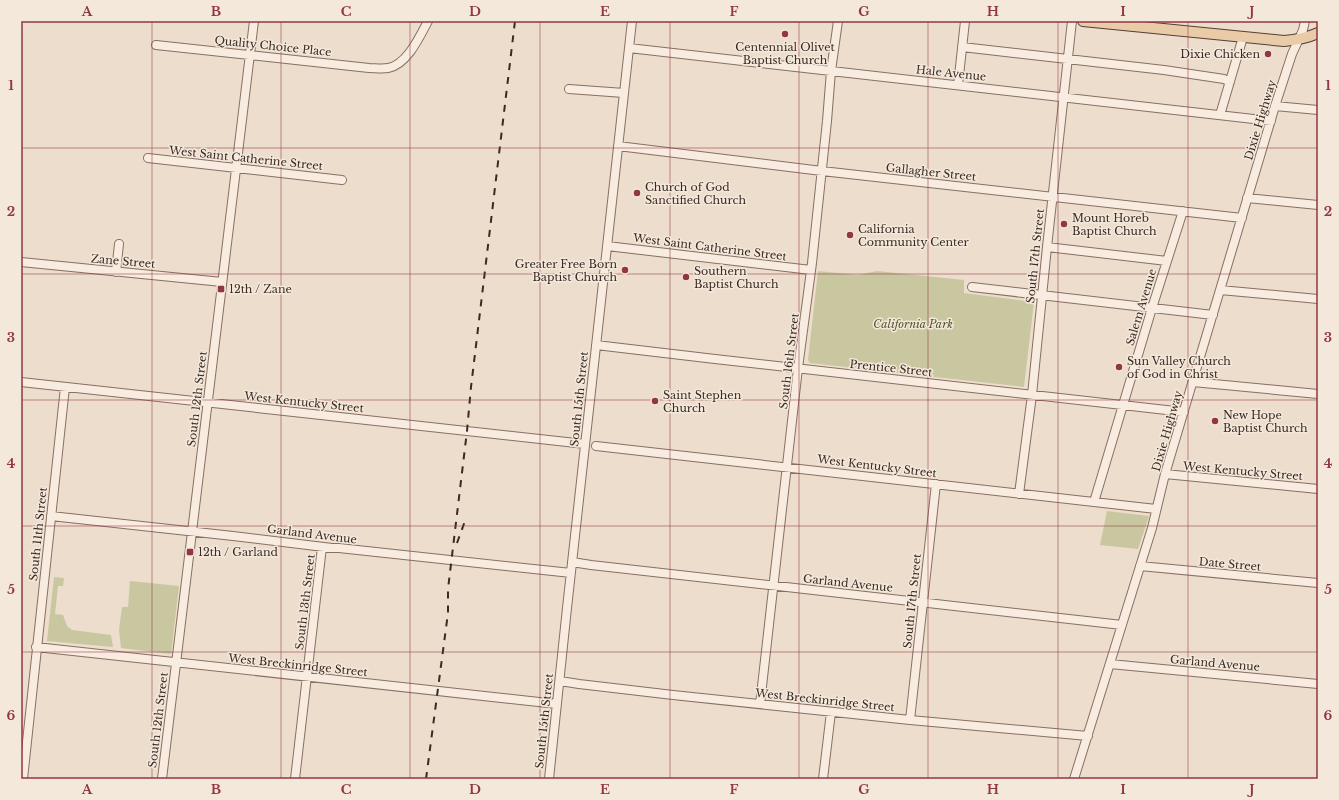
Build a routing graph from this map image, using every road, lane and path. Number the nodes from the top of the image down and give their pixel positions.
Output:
1 (254, 21) edge
2 (428, 21) edge
3 (632, 21) edge
4 (838, 21) edge
5 (965, 21) edge
6 (1072, 21) edge
7 (1083, 21) edge
8 (1305, 21) edge
9 (1318, 33) edge
10 (1243, 37) junction
11 (1298, 40) junction
12 (156, 45) dead end
13 (962, 47) junction
14 (629, 48) junction
15 (250, 54) junction
16 (1067, 59) junction
17 (831, 71) junction
18 (1230, 82) junction
19 (958, 85) junction
20 (569, 89) dead end
21 (624, 93) junction
22 (1063, 97) junction
23 (1275, 106) junction
24 (1318, 110) edge
25 (1220, 115) junction
26 (1270, 121) junction
27 (618, 146) junction
28 (148, 158) dead end
29 (236, 168) junction
30 (822, 171) junction
31 (342, 180) dead end
32 (1052, 197) junction
33 (1247, 198) junction
34 (1318, 205) edge
35 (1183, 211) junction
36 (1242, 218) junction
37 (119, 244) dead end
38 (608, 246) junction
39 (1047, 247) junction
40 (1167, 261) junction
41 (21, 262) edge
42 (811, 270) junction
43 (116, 272) junction
44 (222, 282) junction
45 (972, 288) dead end
46 (1220, 290) junction
47 (1042, 296) junction
48 (1318, 299) edge
49 (1152, 308) junction
50 (1213, 315) junction
51 (596, 345) junction
52 (798, 368) junction
53 (21, 382) edge
54 (1192, 382) junction
55 (65, 387) junction
56 (1318, 394) edge
57 (1032, 395) junction
58 (208, 402) junction
59 (1123, 405) junction
60 (1184, 412) junction
61 (586, 444) junction
62 (596, 446) dead end
63 (787, 467) junction
64 (1165, 474) junction
65 (936, 484) junction
66 (1318, 489) edge
67 (1019, 494) junction
68 (1094, 502) junction
69 (1156, 509) junction
70 (51, 516) junction
71 (193, 532) junction
72 (322, 547) junction
73 (572, 562) junction
74 (1140, 566) junction
75 (571, 573) junction
76 (1318, 583) edge
77 (774, 585) junction
78 (923, 602) junction
79 (1122, 625) junction
80 (36, 647) junction
81 (176, 662) junction
82 (1110, 664) junction
83 (307, 677) junction
84 (560, 681) junction
85 (1318, 684) edge
86 (557, 704) junction
87 (760, 704) junction
88 (830, 712) junction
89 (910, 720) junction
90 (1088, 736) junction
91 (23, 779) edge
92 (162, 779) edge
93 (295, 779) edge
94 (549, 779) edge
95 (823, 779) edge
96 (1074, 779) edge

1 - 15 street, South 12th Street
2 - 15 street, Quality Choice Place
3 - 14 street, South 15th Street
4 - 17 street, South 16th Street
5 - 13 street
6 - 16 street, South 17th Street
7 - 10 main road
8 - 11 street, Dixie Highway
9 - 11 main road
10 - 11 main road
10 - 18 street
11 - 23 street, Dixie Highway
12 - 15 street, Quality Choice Place
13 - 16 street
13 - 19 street
14 - 17 street, Hale Avenue
14 - 21 street, South 15th Street
15 - 29 street, South 12th Street
16 - 18 street
16 - 22 street, South 17th Street
17 - 19 street, Hale Avenue
17 - 30 street, South 16th Street
18 - 25 street
19 - 22 street, Hale Avenue
20 - 21 street
21 - 27 street, South 15th Street
22 - 25 street, Hale Avenue
22 - 32 street, South 17th Street
23 - 24 street
23 - 26 street, Dixie Highway
25 - 26 street, Hale Avenue
26 - 33 street, Dixie Highway
27 - 30 street, Gallagher Street
27 - 38 street, South 15th Street
28 - 29 street, West Saint Catherine Street
29 - 31 street, West Saint Catherine Street
29 - 44 street, South 12th Street
30 - 32 street, Gallagher Street
30 - 42 street, South 16th Street
32 - 35 street, Gallagher Street
32 - 39 street, South 17th Street
33 - 34 street
33 - 36 street, Dixie Highway
35 - 36 street, Gallagher Street
35 - 40 street, Salem Avenue
36 - 46 street, Dixie Highway
37 - 43 street
38 - 42 street, West Saint Catherine Street
38 - 51 street, South 15th Street
39 - 40 street
39 - 47 street, South 17th Street
40 - 49 street, Salem Avenue
41 - 43 street, Zane Street
42 - 52 street, South 16th Street
43 - 44 street, Zane Street
44 - 58 street, South 12th Street
45 - 47 street
46 - 48 street
46 - 50 street, Dixie Highway
47 - 49 street
47 - 57 street, South 17th Street
49 - 50 street
49 - 59 street, Salem Avenue
50 - 54 street, Dixie Highway
51 - 52 street, Prentice Street
51 - 61 street, South 15th Street
52 - 57 street, Prentice Street
52 - 63 street, South 16th Street
53 - 55 street, West Kentucky Street
54 - 56 street
54 - 60 street, Dixie Highway
55 - 58 street, West Kentucky Street
55 - 70 street, South 11th Street
57 - 59 street, Prentice Street
57 - 67 street, South 17th Street
58 - 61 street, West Kentucky Street
58 - 71 street, South 12th Street
59 - 60 street, Prentice Street
59 - 68 street, Salem Avenue
60 - 64 street, Dixie Highway
61 - 73 street, South 15th Street
62 - 63 street, West Kentucky Street
63 - 65 street, West Kentucky Street
63 - 77 street, South 16th Street
64 - 66 street, West Kentucky Street
64 - 69 street, Dixie Highway
65 - 67 street, West Kentucky Street
65 - 78 street, South 17th Street
67 - 68 street, West Kentucky Street
68 - 69 street, West Kentucky Street
69 - 74 street, Dixie Highway
70 - 71 street, Garland Avenue
70 - 80 street, South 11th Street
71 - 72 street, Garland Avenue
71 - 81 street, South 12th Street
72 - 75 street, Garland Avenue
72 - 83 street, South 13th Street
73 - 75 street, South 15th Street
73 - 77 street, Garland Avenue
74 - 76 street, Date Street
74 - 79 street, Dixie Highway
75 - 84 street, South 15th Street
77 - 78 street, Garland Avenue
77 - 87 street, South 16th Street
78 - 79 street, Garland Avenue
78 - 89 street, South 17th Street
79 - 82 street, Dixie Highway
80 - 81 street, West Breckinridge Street
80 - 91 street, South 11th Street
81 - 83 street, West Breckinridge Street
81 - 92 street, South 12th Street
82 - 85 street, Garland Avenue
82 - 90 street, Dixie Highway
83 - 86 street, West Breckinridge Street
83 - 93 street, South 13th Street
84 - 86 street, South 15th Street
84 - 87 street, West Breckinridge Street
86 - 94 street, South 15th Street
87 - 88 street, West Breckinridge Street
88 - 89 street, West Breckinridge Street
88 - 95 street
89 - 90 street, West Breckinridge Street
90 - 96 street, Dixie Highway

